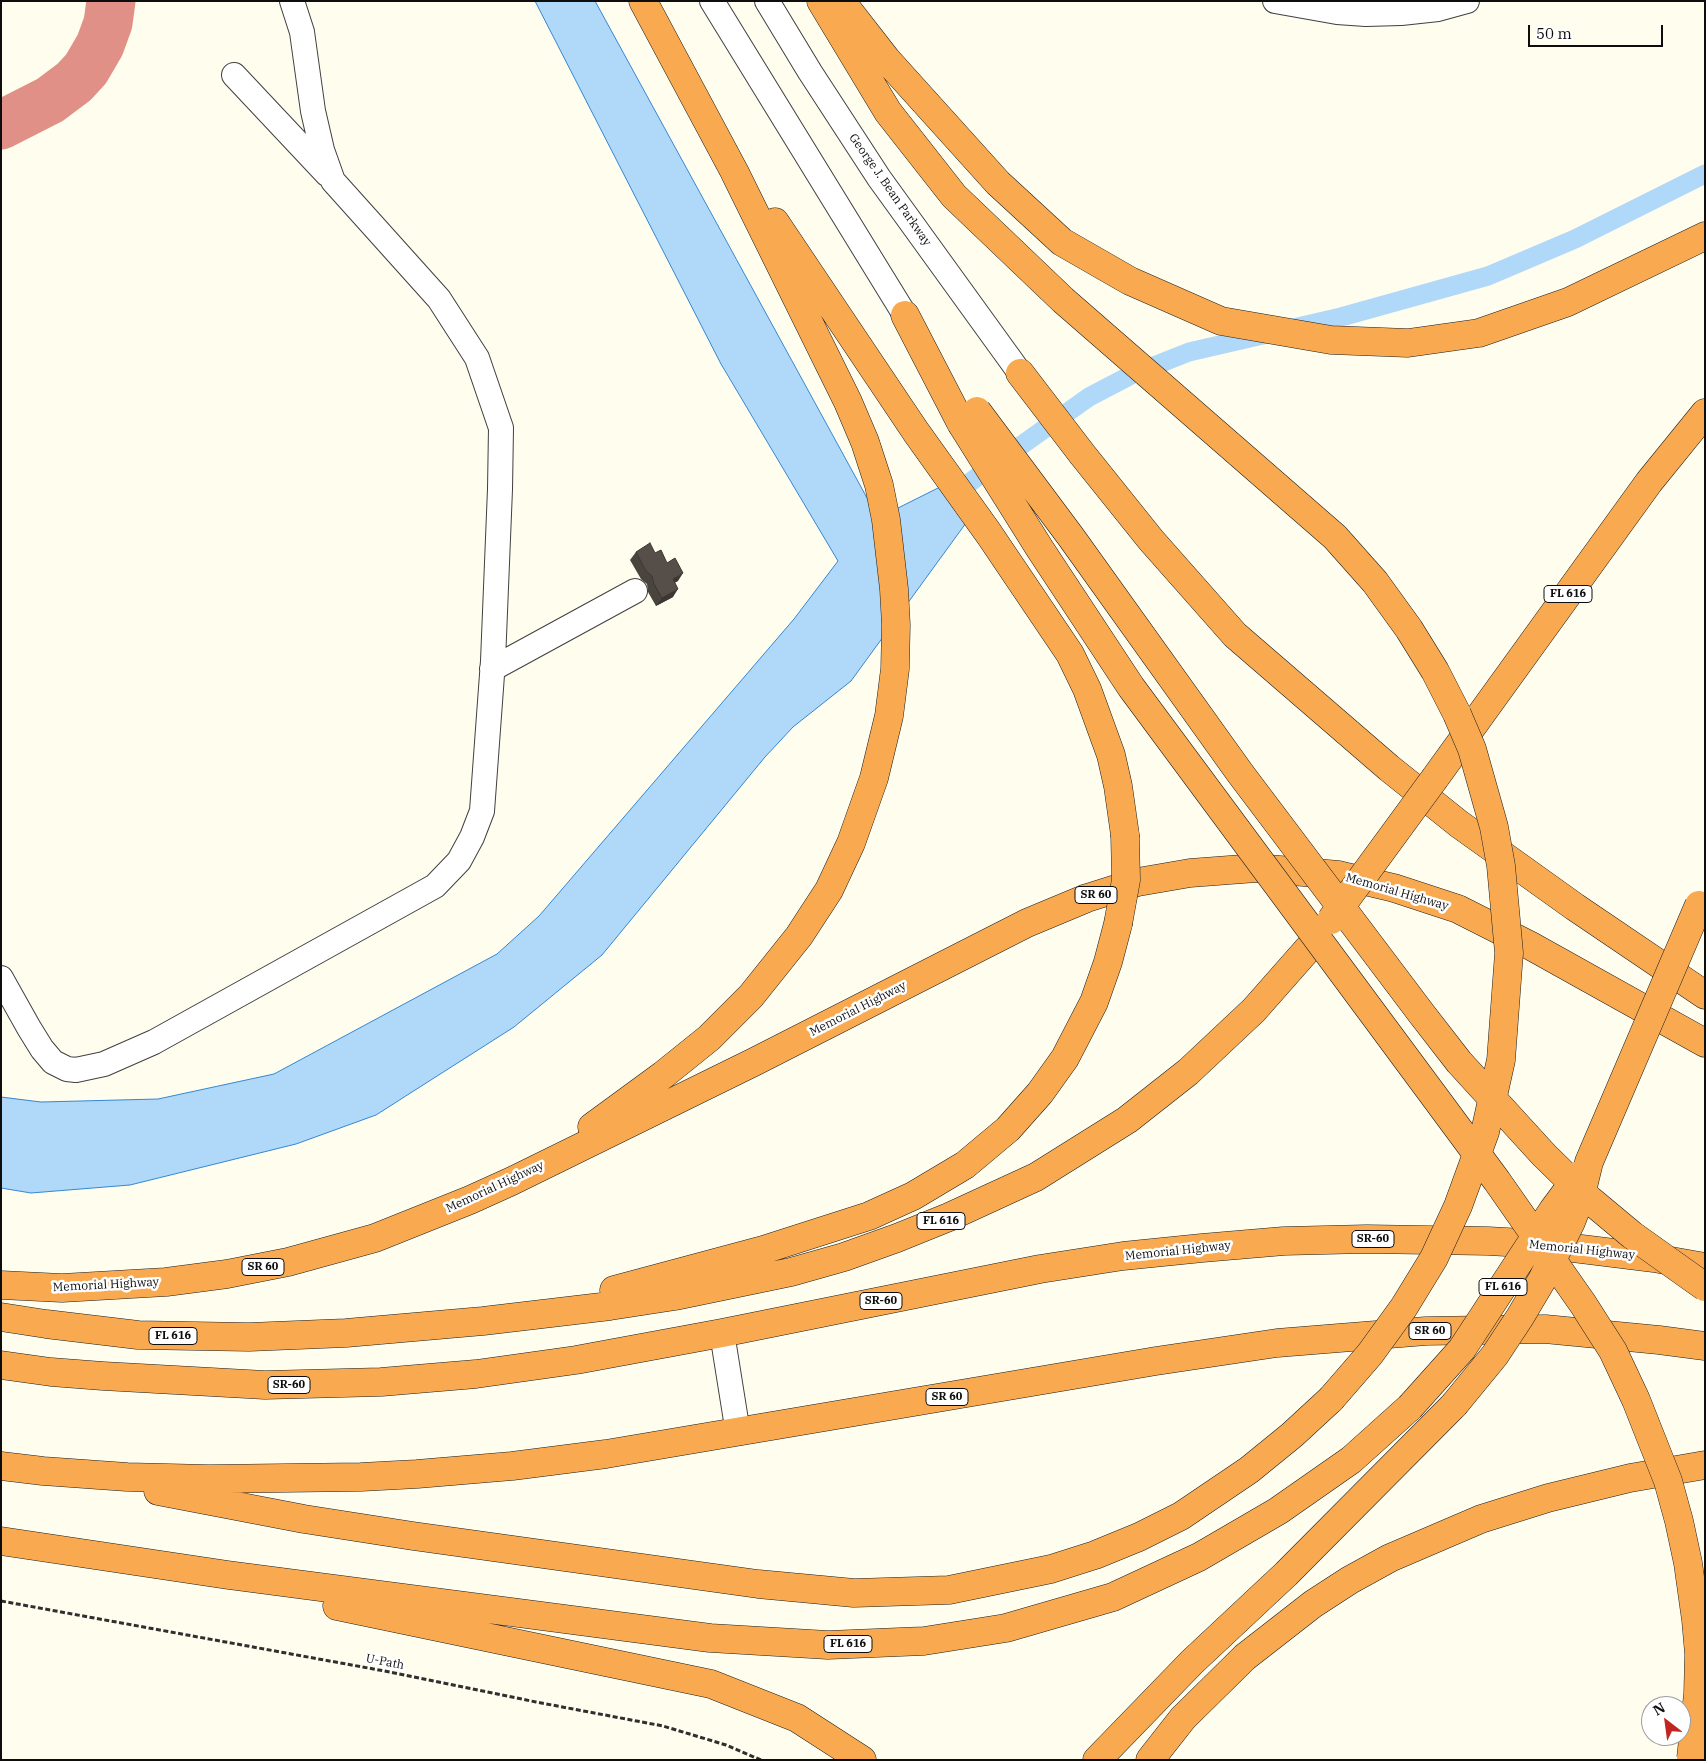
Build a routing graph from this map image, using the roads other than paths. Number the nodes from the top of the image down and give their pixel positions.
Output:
1 (292, 1) edge
2 (643, 1) edge
3 (712, 1) edge
4 (767, 1) edge
5 (821, 1) edge
6 (841, 1) edge
7 (1274, 1) edge
8 (1467, 1) edge
9 (234, 75) dead end
10 (703, 114) junction
11 (333, 181) junction
12 (1705, 236) edge
13 (904, 316) joint
14 (1020, 372) joint
15 (1705, 413) edge
16 (969, 417) junction
17 (635, 590) dead end
18 (492, 669) junction
19 (1702, 898) edge
20 (1, 978) edge
21 (1705, 995) edge
22 (1705, 1043) edge
23 (1590, 1162) junction
24 (512, 1181) junction
25 (1705, 1267) edge
26 (1, 1285) edge
27 (1705, 1287) edge
28 (1, 1317) edge
29 (483, 1321) junction
30 (722, 1333) junction
31 (1705, 1346) edge
32 (1, 1365) edge
33 (738, 1432) junction
34 (1705, 1464) edge
35 (1, 1466) edge
36 (43, 1471) junction
37 (1, 1541) edge
38 (228, 1575) junction
39 (1125, 1730) junction
40 (1691, 1759) edge
41 (862, 1760) edge
42 (1097, 1760) edge
43 (1105, 1760) edge
44 (1150, 1760) edge

1 - 11 street
2 - 10 highway
3 - 13 street
4 - 14 street, George J. Bean Parkway
5 - 36 highway, bridge
6 - 12 highway
7 - 8 street
9 - 11 street
10 - 24 highway
10 - 29 highway, bridge
11 - 18 street
13 - 16 highway
14 - 21 highway
15 - 29 highway, FL 616, bridge
16 - 27 highway, bridge
16 - 40 highway, bridge
17 - 18 street
18 - 20 street
19 - 23 highway, FL 616, bridge
22 - 24 highway, Memorial Highway / SR 60
23 - 38 highway, FL 616, bridge
23 - 39 highway, bridge
24 - 26 highway, Memorial Highway / SR 60
25 - 30 highway, Memorial Highway / SR-60
28 - 29 highway, FL 616
30 - 32 highway, Memorial Highway / SR-60
30 - 33 street
31 - 33 highway, SR 60
33 - 36 highway, SR 60
34 - 44 highway
35 - 36 highway, SR 60
37 - 38 highway, FL 616
38 - 41 highway
39 - 42 highway
39 - 43 highway

